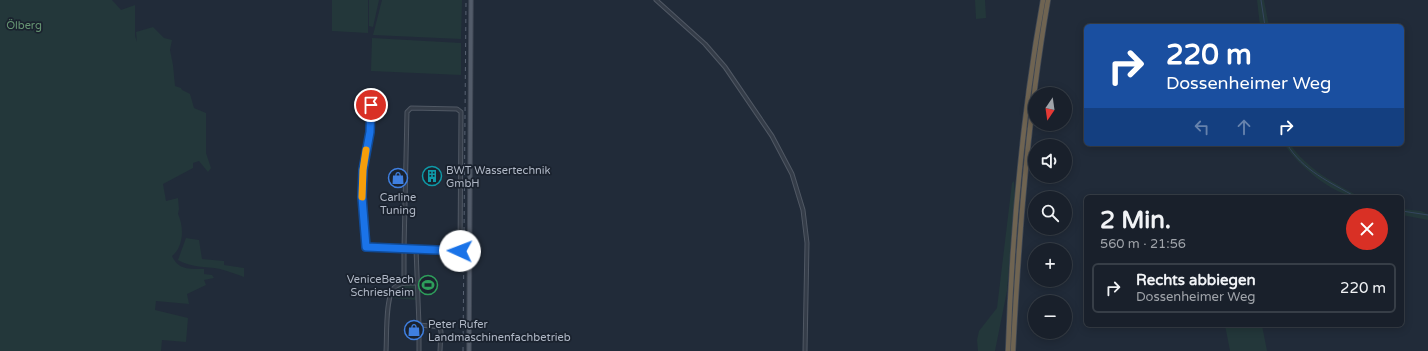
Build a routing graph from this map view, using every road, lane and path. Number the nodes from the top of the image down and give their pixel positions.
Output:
1 (471, 0) edge
2 (656, 0) edge
3 (1043, 0) edge
4 (1048, 0) edge
5 (371, 105) dead end
6 (404, 249) junction
7 (416, 249) junction
8 (416, 283) junction
9 (404, 284) junction
10 (419, 325) junction
11 (386, 351) edge
12 (419, 351) edge
13 (440, 351) edge
14 (469, 351) edge
15 (805, 351) edge
16 (1008, 351) edge
17 (1013, 351) edge

1 - 14 main road
2 - 15 street
3 - 16 highway
4 - 17 highway
5 - 6 street
6 - 7 street
6 - 7 street
6 - 9 street
7 - 8 street
8 - 9 street
8 - 10 street
9 - 11 street
10 - 12 street
10 - 13 street

